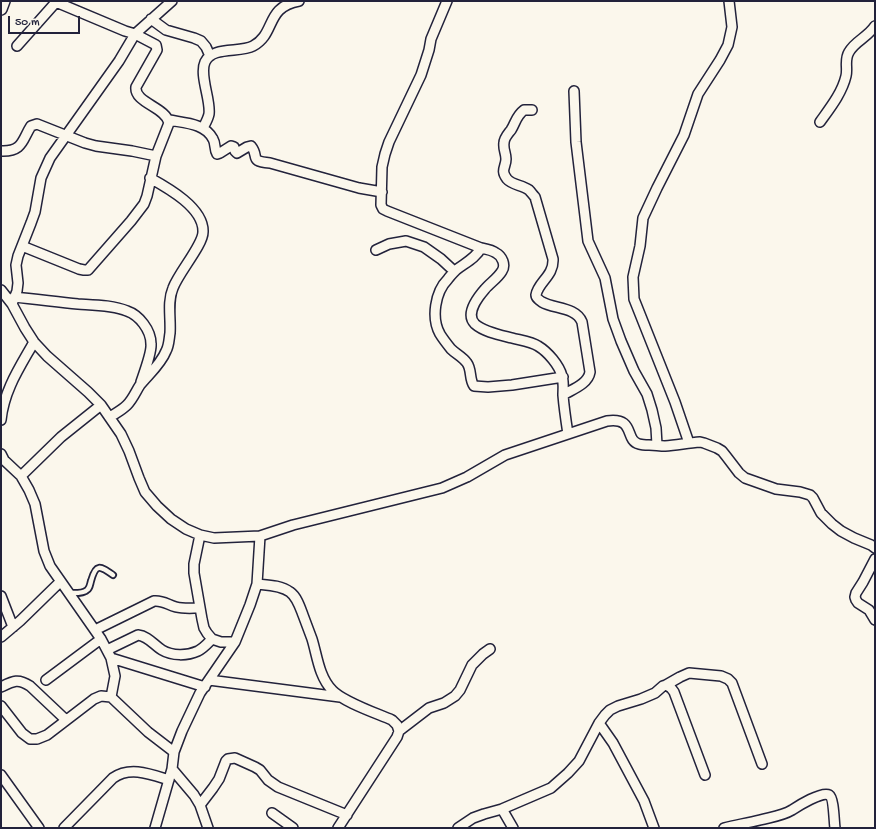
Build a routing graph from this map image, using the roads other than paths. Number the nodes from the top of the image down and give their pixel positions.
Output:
1 (4, 1) edge
2 (56, 1) edge
3 (172, 1) edge
4 (299, 1) edge
5 (447, 1) edge
6 (729, 1) edge
7 (1, 9) edge
8 (151, 19) junction
9 (875, 26) edge
10 (135, 34) junction
11 (17, 46) dead end
12 (210, 56) junction
13 (574, 91) dead end
14 (532, 110) dead end
15 (169, 120) junction
16 (820, 122) dead end
17 (203, 128) junction
18 (66, 135) junction
19 (1, 151) edge
20 (156, 156) junction
21 (150, 178) junction
22 (382, 192) junction
23 (22, 246) junction
24 (481, 248) junction
25 (376, 250) dead end
26 (454, 271) junction
27 (1, 290) edge
28 (13, 300) junction
29 (34, 342) junction
30 (563, 377) junction
31 (140, 385) junction
32 (563, 395) junction
33 (3, 398) edge
34 (101, 405) junction
35 (110, 417) junction
36 (1, 420) edge
37 (568, 434) junction
38 (689, 443) junction
39 (657, 445) junction
40 (1, 454) edge
41 (21, 476) junction
42 (200, 536) junction
43 (260, 536) junction
44 (875, 548) edge
45 (875, 558) edge
46 (114, 575) dead end
47 (60, 582) junction
48 (257, 584) junction
49 (68, 593) junction
50 (1, 596) edge
51 (200, 608) junction
52 (875, 620) edge
53 (13, 627) junction
54 (95, 630) junction
55 (1, 637) edge
56 (102, 639) junction
57 (212, 639) junction
58 (235, 642) junction
59 (490, 649) dead end
60 (109, 654) junction
61 (46, 680) dead end
62 (207, 684) junction
63 (666, 685) junction
64 (1, 687) edge
65 (111, 697) junction
66 (340, 697) junction
67 (1, 706) edge
68 (66, 720) junction
69 (599, 723) junction
70 (399, 731) junction
71 (174, 752) junction
72 (762, 764) dead end
73 (172, 769) junction
74 (1, 775) edge
75 (705, 775) dead end
76 (169, 780) junction
77 (200, 805) junction
78 (502, 809) junction
79 (272, 814) dead end
80 (347, 815) junction
81 (39, 828) edge
82 (64, 828) edge
83 (155, 828) edge
84 (208, 828) edge
85 (293, 828) edge
86 (338, 828) edge
87 (458, 828) edge
88 (513, 828) edge
89 (654, 828) edge
90 (724, 828) edge
91 (835, 828) edge

1 - 7 street
2 - 10 street
2 - 11 street
3 - 8 street
4 - 12 street
5 - 22 street
6 - 38 street
8 - 10 street
8 - 12 street
9 - 16 street
10 - 15 street
10 - 18 street
12 - 17 street
13 - 39 street
14 - 32 street
15 - 17 street
15 - 20 street
17 - 22 street
18 - 19 street
18 - 20 street
18 - 23 street
20 - 21 street
21 - 23 street
21 - 31 street
22 - 24 street
23 - 28 street
24 - 26 street
24 - 30 street
25 - 26 street
26 - 30 street
27 - 28 street
28 - 29 street
28 - 31 street
29 - 33 street
29 - 34 street
30 - 32 street
31 - 35 street
32 - 37 street
33 - 36 street
34 - 35 street
34 - 41 street
35 - 42 street
37 - 39 street
37 - 43 street
38 - 39 street
38 - 44 street
40 - 41 street
41 - 47 street
42 - 43 street
42 - 51 street
43 - 48 street
45 - 52 street
46 - 49 lane
47 - 49 street
47 - 53 street
48 - 58 street
48 - 66 street
49 - 54 street
50 - 53 street
51 - 54 street
51 - 57 street
53 - 55 street
54 - 56 street
56 - 60 street
56 - 61 street
57 - 58 street
57 - 60 street
58 - 62 street
59 - 70 street
60 - 62 street
60 - 65 street
62 - 66 street
62 - 71 street
63 - 69 street
63 - 72 street
63 - 75 street
64 - 68 street
65 - 68 street
65 - 71 street
66 - 70 street
67 - 68 street
69 - 78 street
69 - 89 street
70 - 80 street
71 - 73 street
73 - 76 street
73 - 77 street
74 - 81 street
76 - 82 street
76 - 83 street
77 - 80 street
77 - 84 street
78 - 87 street
78 - 88 street
79 - 85 street
80 - 86 street
90 - 91 street

